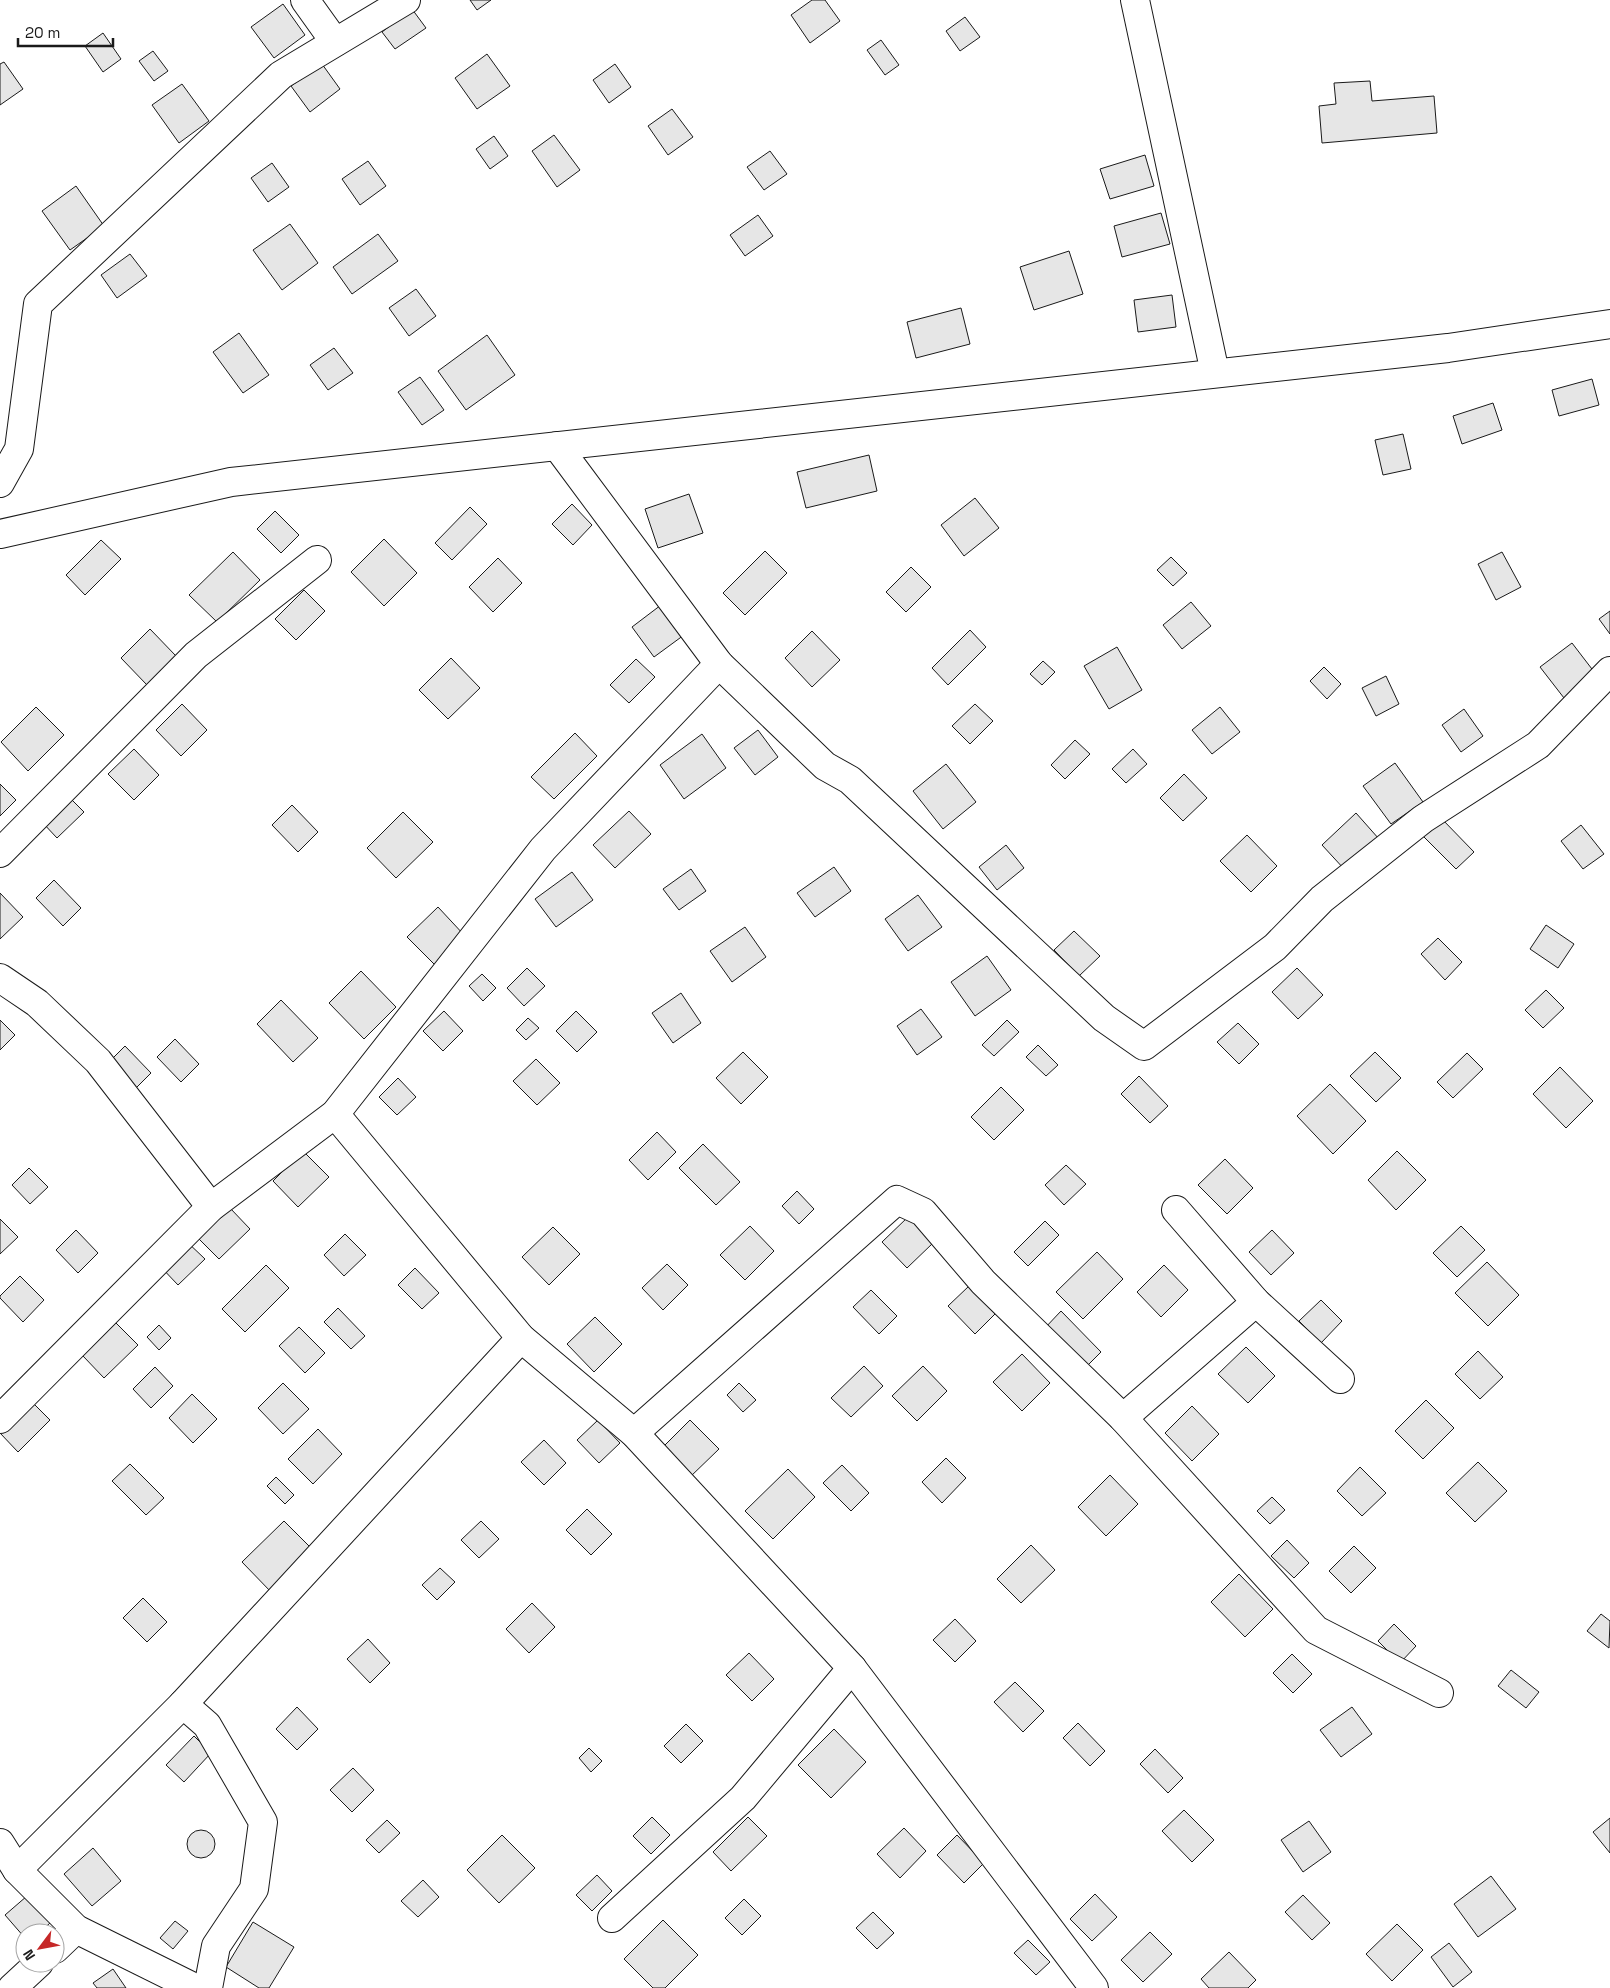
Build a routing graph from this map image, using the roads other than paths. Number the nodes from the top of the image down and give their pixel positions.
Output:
1 (305, 0) edge
2 (406, 0) edge
3 (1135, 0) edge
4 (335, 42) junction
5 (1610, 324) edge
6 (1216, 373) junction
7 (557, 446) junction
8 (0, 483) edge
9 (0, 534) edge
10 (317, 560) dead end
11 (719, 664) junction
12 (1610, 671) edge
13 (0, 853) edge
14 (0, 978) edge
15 (335, 1114) junction
16 (211, 1206) junction
17 (1176, 1210) dead end
18 (1256, 1302) junction
19 (520, 1338) junction
20 (1340, 1380) dead end
21 (1123, 1418) junction
22 (0, 1419) edge
23 (634, 1432) junction
24 (852, 1668) junction
25 (1439, 1693) dead end
26 (184, 1704) junction
27 (0, 1843) edge
28 (17, 1870) junction
29 (612, 1918) dead end
30 (76, 1929) junction
31 (65, 1939) edge
32 (28, 1973) edge
33 (12, 1988) edge
34 (195, 1988) edge
35 (208, 1988) edge
36 (1094, 1988) edge

1 - 4 street
2 - 4 street
3 - 6 street
4 - 8 street
5 - 6 street
6 - 7 street
7 - 9 street
7 - 11 street
10 - 13 street
11 - 12 street
11 - 15 street
14 - 16 street
15 - 16 street
15 - 19 street
16 - 22 street
17 - 18 street
18 - 20 street
18 - 21 street
19 - 23 street
19 - 26 street
21 - 23 street
21 - 25 street
23 - 24 street
24 - 29 street
24 - 36 street
26 - 28 street
26 - 35 street
27 - 28 street
28 - 30 street
30 - 31 street
30 - 34 street
32 - 33 street

